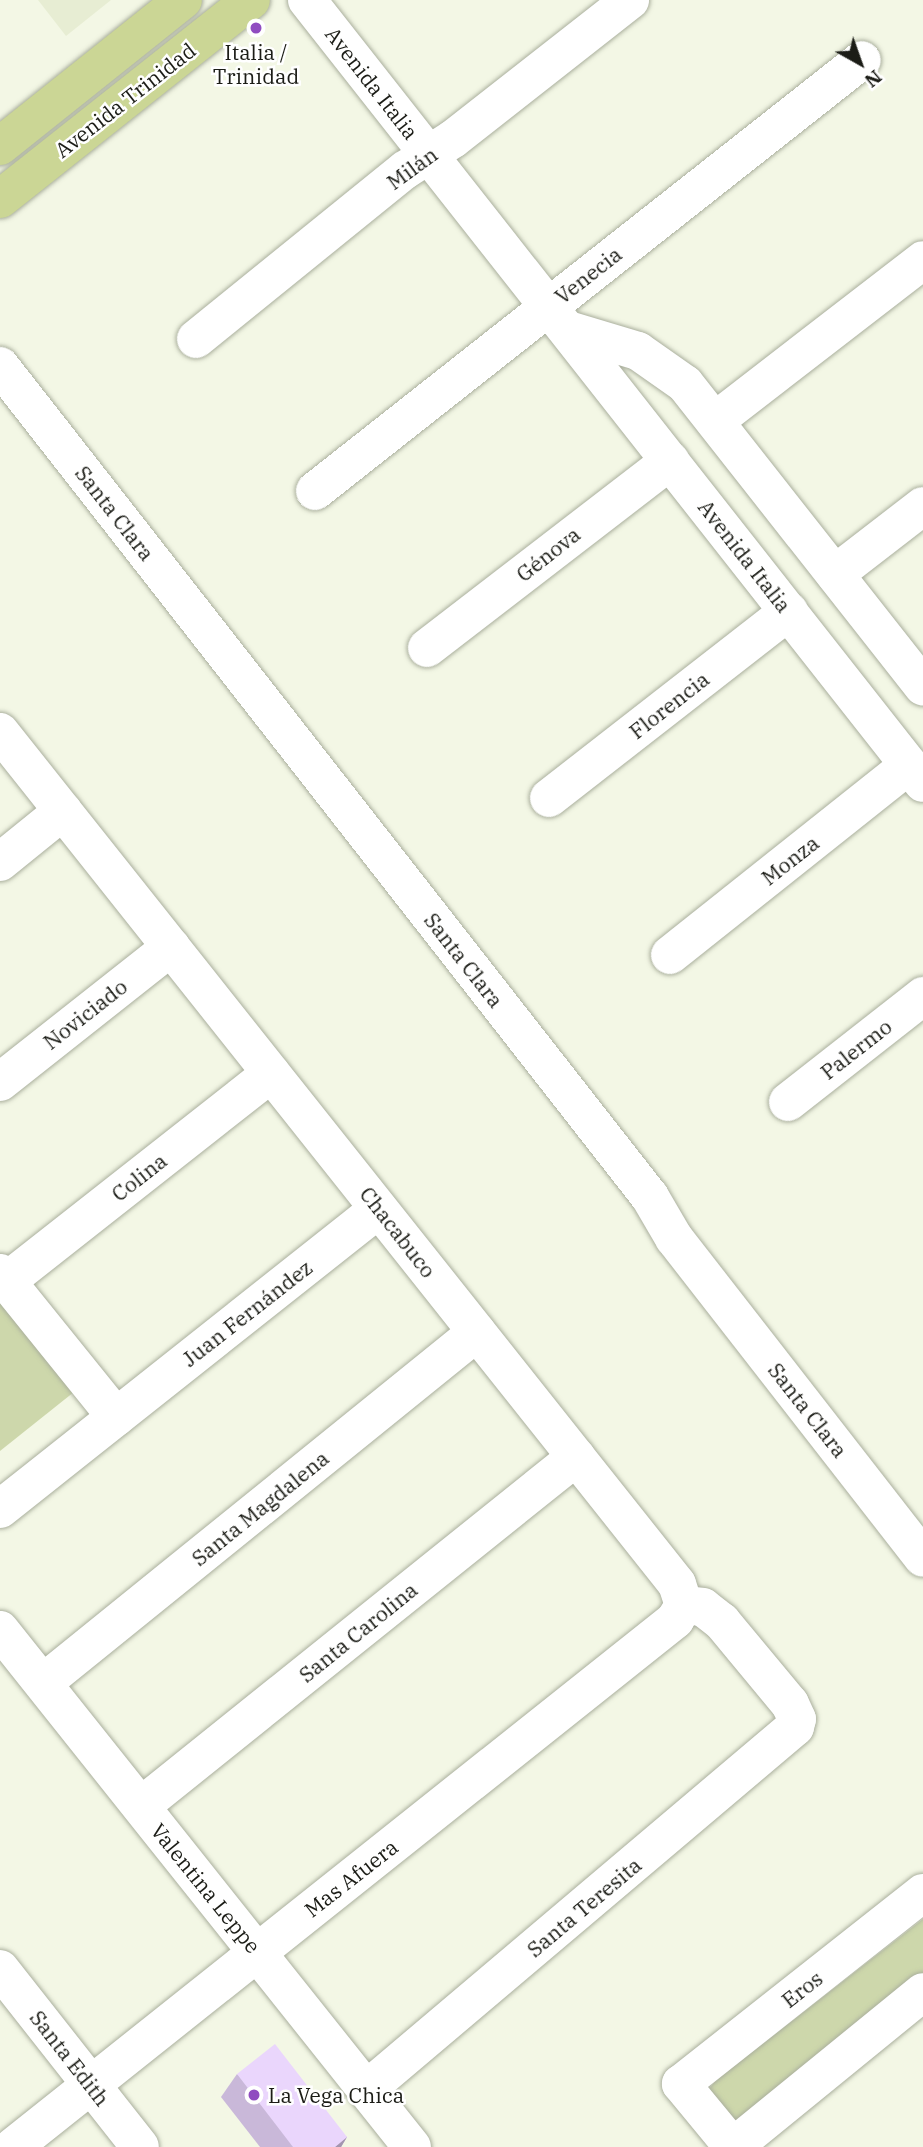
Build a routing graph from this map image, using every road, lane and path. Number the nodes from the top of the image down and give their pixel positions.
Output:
1 (183, 0) edge
2 (251, 0) edge
3 (307, 0) edge
4 (630, 0) edge
5 (862, 60) dead end
6 (0, 146) edge
7 (429, 155) junction
8 (4, 189) edge
9 (923, 260) edge
10 (559, 318) junction
11 (196, 339) dead end
12 (0, 366) edge
13 (715, 421) junction
14 (670, 461) junction
15 (314, 491) dead end
16 (923, 506) edge
17 (835, 574) junction
18 (789, 611) junction
19 (426, 648) dead end
20 (923, 686) edge
21 (0, 732) edge
22 (916, 774) edge
23 (549, 798) dead end
24 (63, 811) junction
25 (0, 862) edge
26 (171, 947) junction
27 (670, 955) dead end
28 (923, 996) edge
29 (271, 1073) junction
30 (0, 1082) edge
31 (788, 1102) dead end
32 (379, 1209) junction
33 (4, 1277) edge
34 (477, 1332) junction
35 (116, 1417) junction
36 (576, 1457) junction
37 (0, 1509) edge
38 (923, 1558) edge
39 (684, 1605) junction
40 (0, 1630) edge
41 (43, 1683) junction
42 (141, 1806) junction
43 (923, 1893) edge
44 (257, 1952) junction
45 (0, 1969) edge
46 (923, 1992) edge
47 (91, 2085) junction
48 (366, 2090) junction
49 (13, 2147) edge
50 (141, 2147) edge
51 (412, 2147) edge
52 (733, 2147) edge

1 - 6 main road, Avenida Trinidad
2 - 8 main road, Avenida Trinidad
3 - 7 street, Avenida Italia
4 - 7 street, Milán
5 - 10 street, Venecia
7 - 10 street, Avenida Italia
7 - 11 street, Milán
9 - 13 street
10 - 13 street
10 - 14 street, Avenida Italia
10 - 15 street, Venecia
12 - 38 street, Santa Clara
13 - 17 street
14 - 18 street, Avenida Italia
14 - 19 street, Génova
16 - 17 street
17 - 20 street
18 - 22 street, Avenida Italia
18 - 23 street, Florencia
21 - 24 street, Chacabuco
22 - 27 street, Monza
24 - 25 street
24 - 26 street, Chacabuco
26 - 29 street, Chacabuco
26 - 30 street, Noviciado
28 - 31 street, Palermo
29 - 32 street, Chacabuco
29 - 33 street, Colina
32 - 34 street, Chacabuco
32 - 35 street, Juan Fernández
33 - 35 street
34 - 36 street, Chacabuco
34 - 41 street, Santa Magdalena
35 - 37 street, Juan Fernández
36 - 39 street, Chacabuco
36 - 42 street, Santa Carolina
39 - 44 street, Mas Afuera
39 - 48 street, Santa Teresita
40 - 41 street, Valentina Leppe
41 - 42 street, Valentina Leppe
42 - 44 street, Valentina Leppe
43 - 52 street, Eros
44 - 47 street, Mas Afuera
44 - 48 street, Valentina Leppe
45 - 47 street, Santa Edith
46 - 52 street
47 - 49 street, Mas Afuera
47 - 50 street, Santa Edith
48 - 51 street, Valentina Leppe

